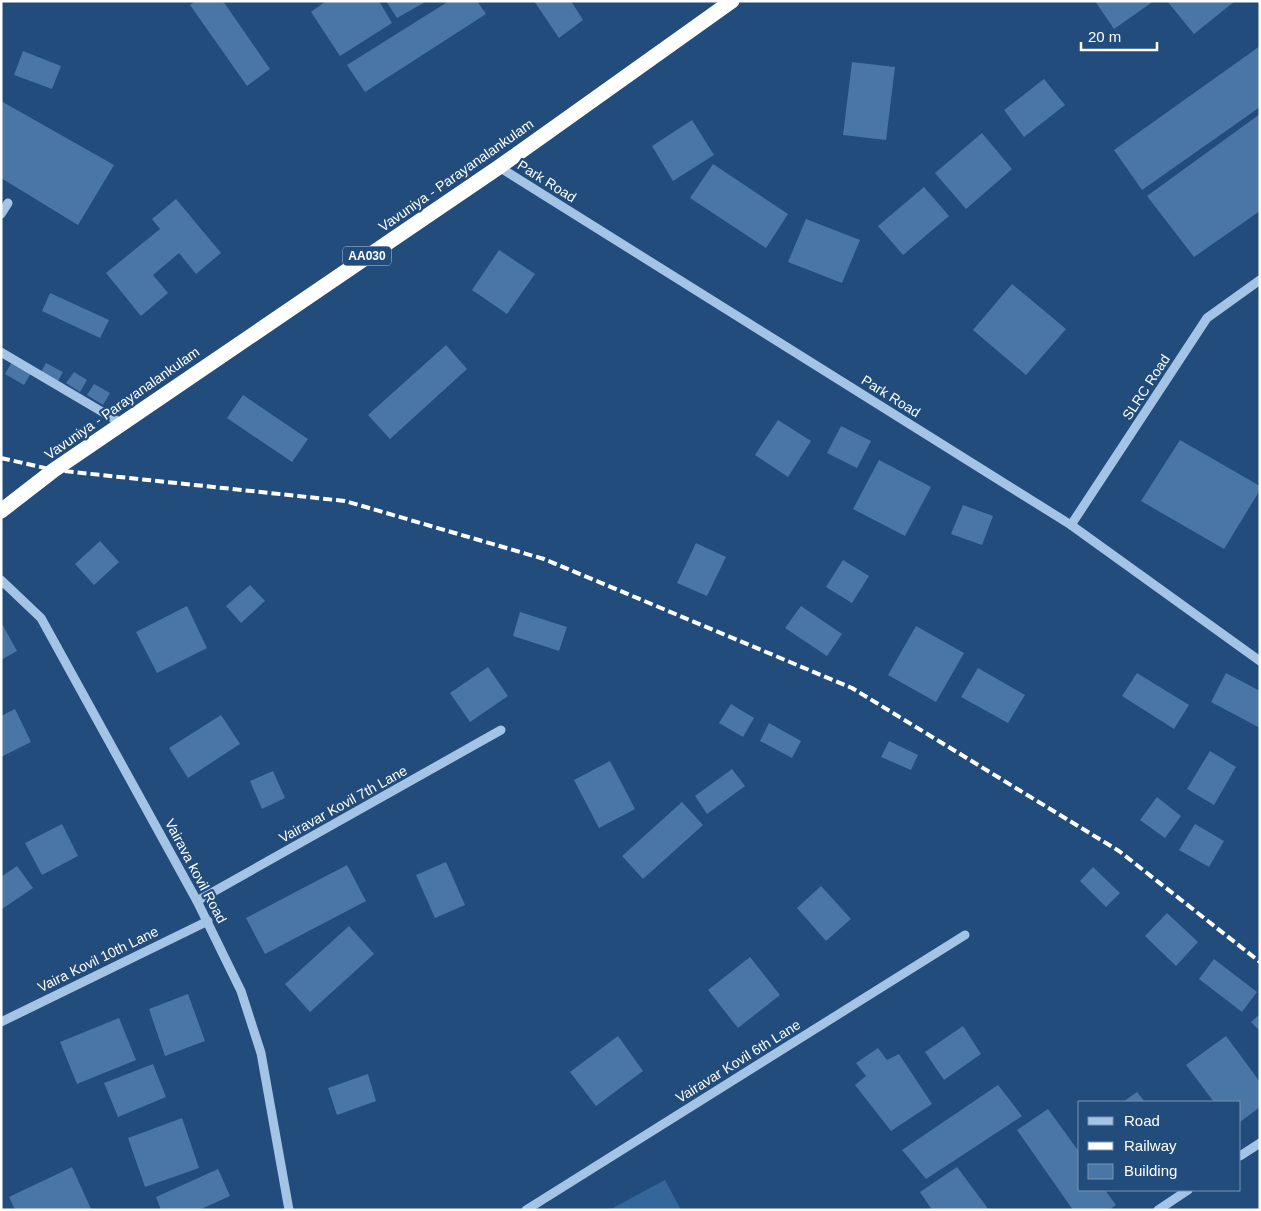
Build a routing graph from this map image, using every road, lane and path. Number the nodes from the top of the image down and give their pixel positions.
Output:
1 (732, 1) edge
2 (499, 167) junction
3 (8, 203) dead end
4 (1, 214) edge
5 (1260, 280) edge
6 (1, 352) edge
7 (121, 423) junction
8 (1, 511) edge
9 (1071, 525) junction
10 (1, 580) edge
11 (1260, 661) edge
12 (501, 730) dead end
13 (197, 901) junction
14 (208, 921) junction
15 (965, 935) dead end
16 (1, 1022) edge
17 (1260, 1143) edge
18 (1241, 1155) edge
19 (1186, 1191) edge
20 (289, 1210) edge
21 (526, 1210) edge
22 (1158, 1210) edge

1 - 2 highway, Vavuniya - Parayanalankulam / AA030
2 - 7 highway, Vavuniya - Parayanalankulam / AA030
2 - 9 street, Park Road
3 - 4 street
5 - 9 street, SLRC Road
6 - 7 street
7 - 8 highway, Vavuniya - Parayanalankulam / AA030
9 - 11 street, Park Road
10 - 13 street, Vairava kovil Road
12 - 13 street, Vairavar Kovil 7th Lane
13 - 14 street, Vairava kovil Road
14 - 16 street, Vaira Kovil 10th Lane
14 - 20 street, Vairava kovil Road
15 - 21 street, Vairavar Kovil 6th Lane
17 - 18 street
19 - 22 street

